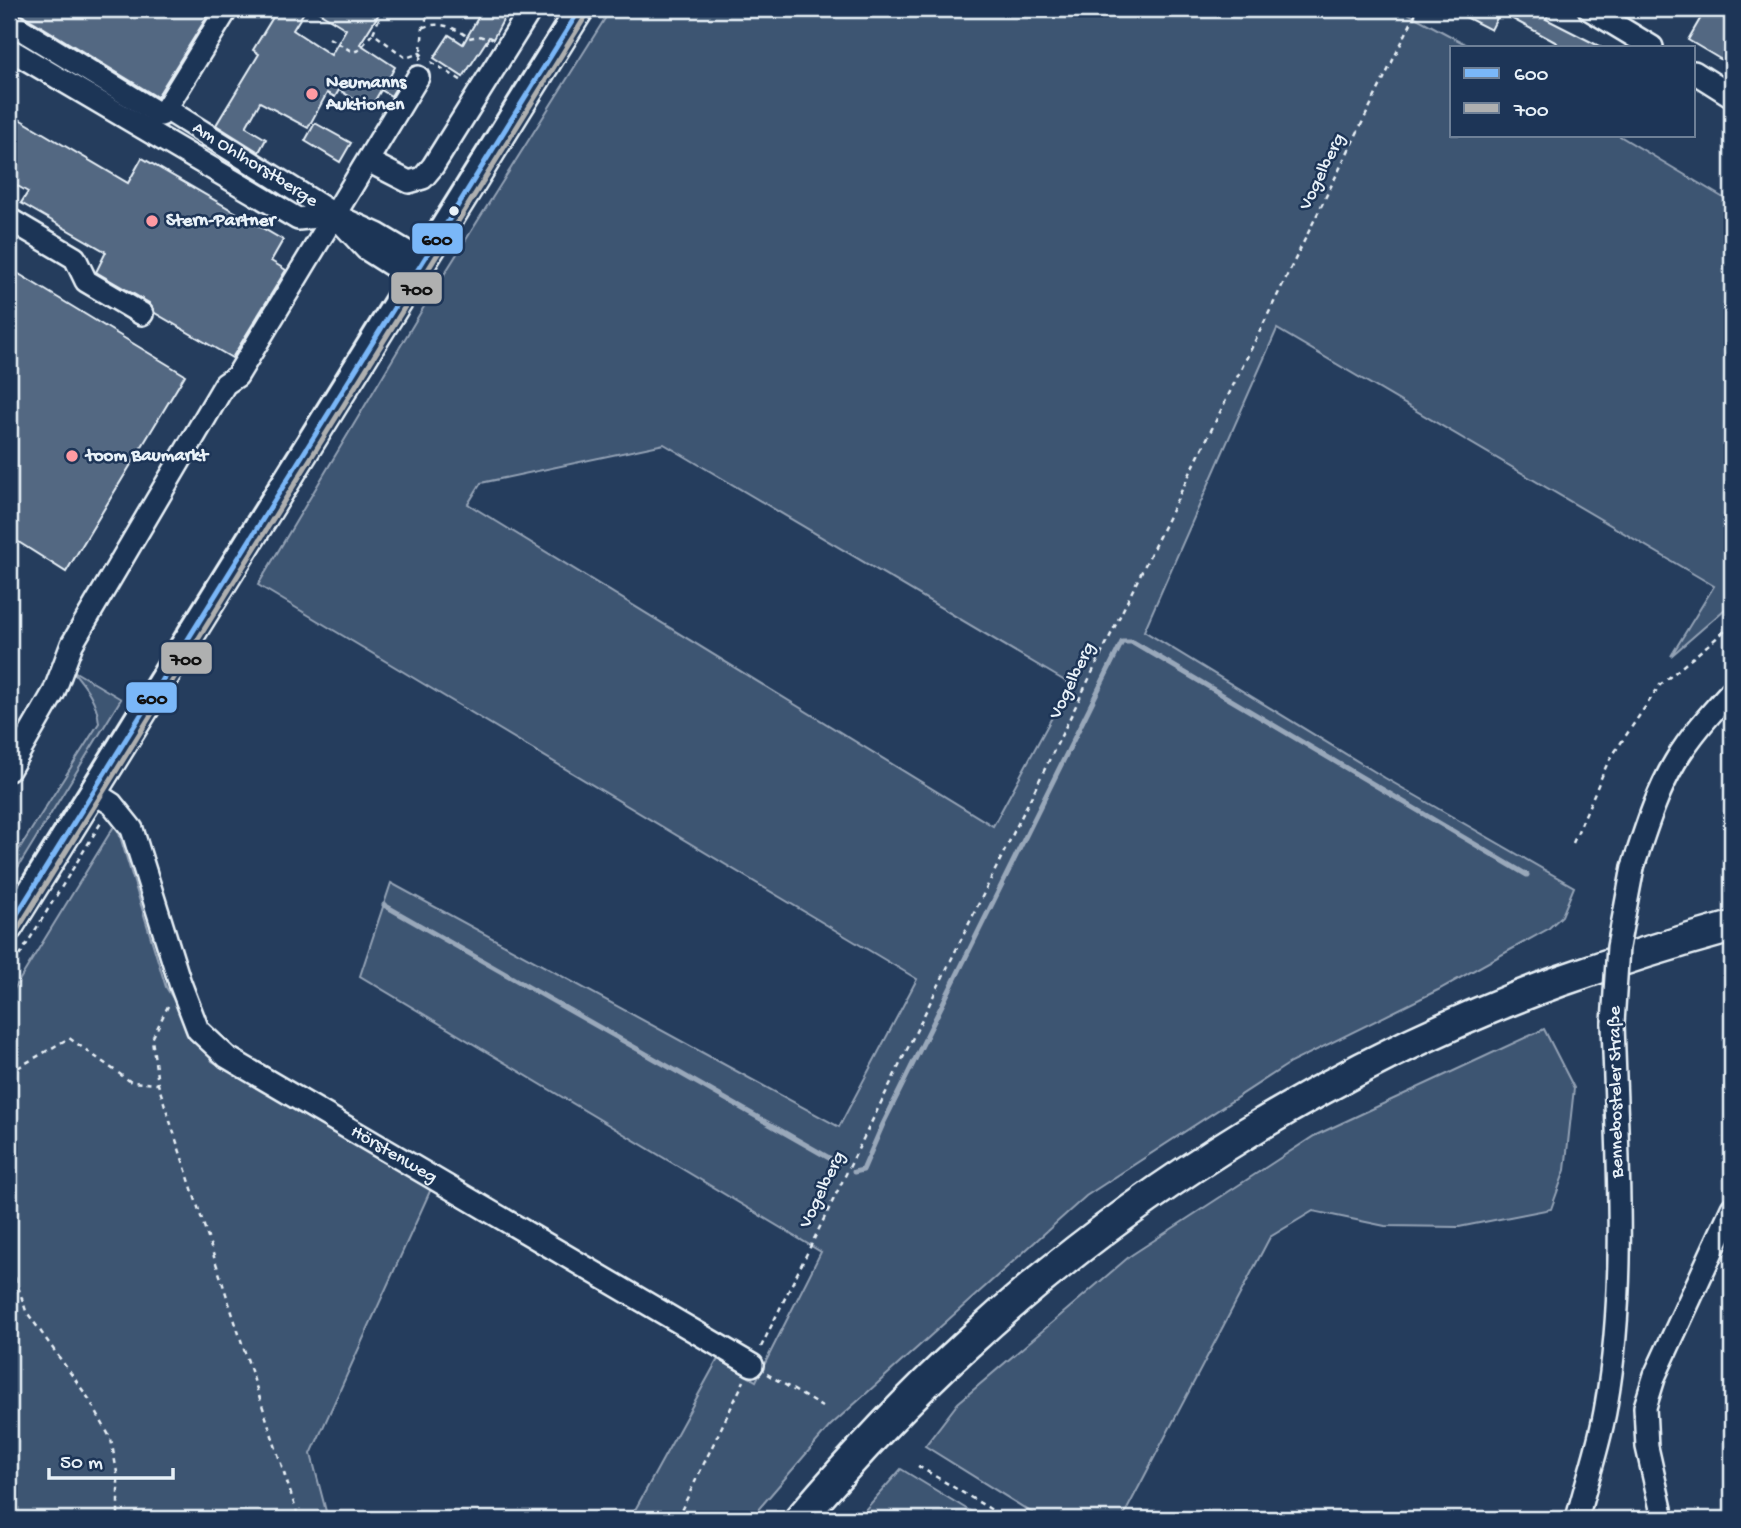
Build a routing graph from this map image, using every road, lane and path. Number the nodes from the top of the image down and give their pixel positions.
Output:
1 (227, 9) edge
2 (429, 9) edge
3 (531, 9) edge
4 (580, 9) edge
5 (1418, 9) edge
6 (1589, 9) edge
7 (379, 19) dead end
8 (9, 22) edge
9 (423, 28) junction
10 (373, 33) junction
11 (329, 38) dead end
12 (487, 45) dead end
13 (1650, 46) edge
14 (420, 53) junction
15 (9, 60) edge
16 (1696, 73) edge
17 (418, 78) joint
18 (468, 80) dead end
19 (1732, 96) edge
20 (171, 110) junction
21 (368, 161) junction
22 (335, 215) junction
23 (9, 219) edge
24 (418, 271) junction
25 (142, 314) dead end
26 (1732, 625) edge
27 (1732, 690) edge
28 (9, 770) edge
29 (103, 798) junction
30 (1573, 843) dead end
31 (9, 927) edge
32 (1732, 927) edge
33 (9, 973) edge
34 (180, 983) junction
35 (9, 1073) edge
36 (158, 1084) junction
37 (1732, 1208) edge
38 (9, 1258) edge
39 (752, 1365) junction
40 (822, 1407) dead end
41 (918, 1466) dead end
42 (118, 1519) edge
43 (299, 1519) edge
44 (677, 1519) edge
45 (800, 1519) edge
46 (1007, 1519) edge
47 (1577, 1519) edge
48 (1659, 1519) edge

1 - 20 street
2 - 9 path
3 - 21 street
4 - 24 main road
5 - 39 path, Vogelberg
6 - 13 street
7 - 10 path
8 - 20 street
9 - 12 path
9 - 14 path
10 - 11 path
10 - 14 path
14 - 17 path
14 - 18 path
15 - 22 street
16 - 19 street
17 - 21 street
20 - 22 street, Am Ohlhorstberge
21 - 22 street
22 - 24 street, Am Ohlhorstberge
22 - 28 street
23 - 25 street
24 - 29 main road
26 - 30 path
27 - 47 street, Bennebosteler Straße, bridge
29 - 31 main road
29 - 33 path
29 - 34 street, Hörstenweg
32 - 45 highway
34 - 36 path
34 - 39 street, Hörstenweg
35 - 36 path
36 - 43 path
37 - 48 street
38 - 42 path
39 - 40 path
39 - 44 path, Vogelberg
41 - 46 path

